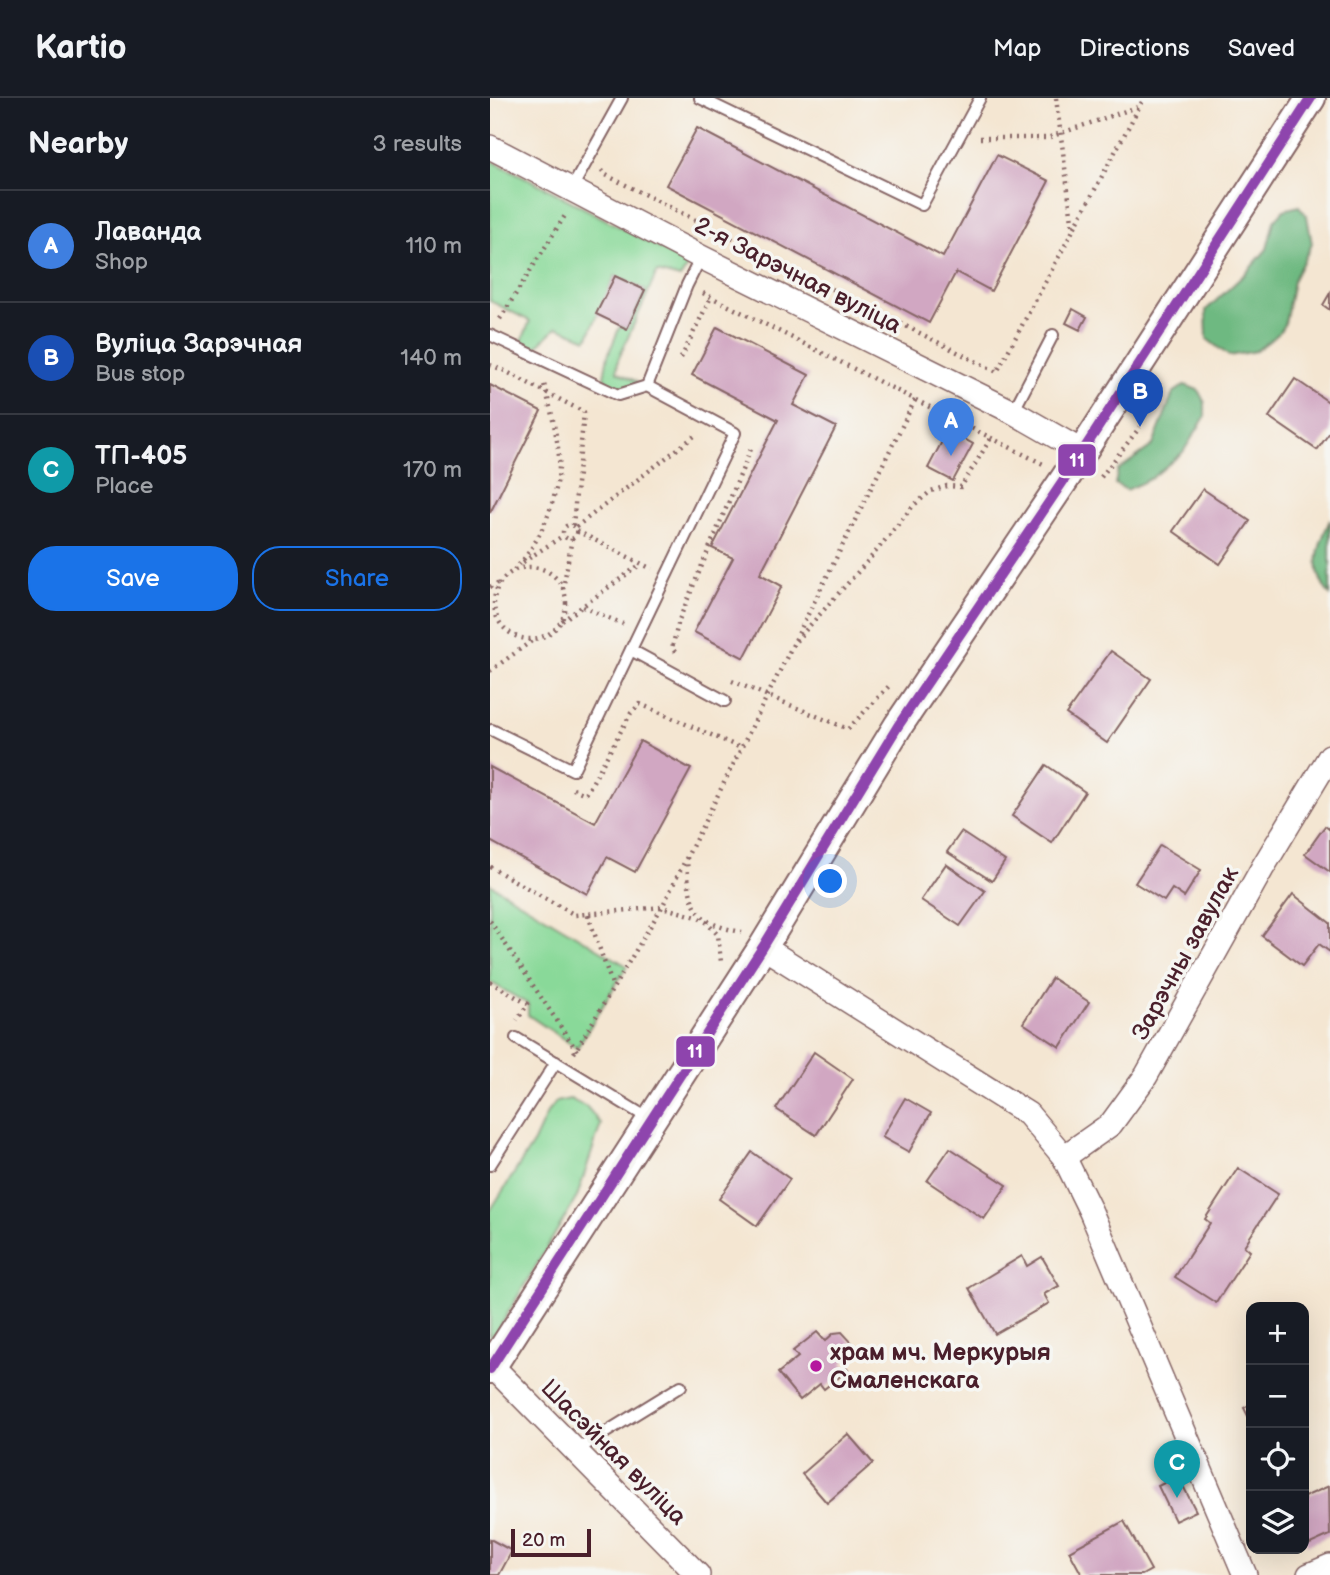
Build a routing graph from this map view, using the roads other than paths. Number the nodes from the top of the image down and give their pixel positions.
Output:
1 (622, 98) edge
2 (700, 98) edge
3 (980, 98) edge
4 (1311, 98) edge
5 (490, 146) edge
6 (575, 190) junction
7 (701, 257) junction
8 (490, 335) edge
9 (1054, 335) dead end
10 (647, 386) junction
11 (1013, 412) junction
12 (1083, 452) junction
13 (631, 649) junction
14 (725, 701) dead end
15 (492, 730) edge
16 (1330, 756) edge
17 (754, 939) junction
18 (516, 1038) dead end
19 (556, 1062) junction
20 (651, 1120) junction
21 (1064, 1157) junction
22 (490, 1165) edge
23 (491, 1367) edge
24 (681, 1386) dead end
25 (577, 1450) junction
26 (1330, 1566) edge
27 (698, 1575) edge
28 (1245, 1575) edge
29 (1309, 1575) edge

1 - 6 lane
2 - 3 lane
4 - 12 street
5 - 6 street, 2-я Зарэчная вуліца
6 - 7 street, 2-я Зарэчная вуліца
7 - 10 lane
7 - 11 street, 2-я Зарэчная вуліца
8 - 10 lane
9 - 11 lane
10 - 13 lane
11 - 12 street, 2-я Зарэчная вуліца
12 - 17 street
13 - 14 lane
13 - 15 lane
16 - 21 street, Зарэчны завулак
17 - 20 street
17 - 21 street
18 - 19 lane
19 - 20 lane
19 - 22 lane
20 - 23 street
21 - 28 street
23 - 25 street, Шасэйная вуліца
24 - 25 lane
25 - 27 street, Шасэйная вуліца
26 - 29 street

